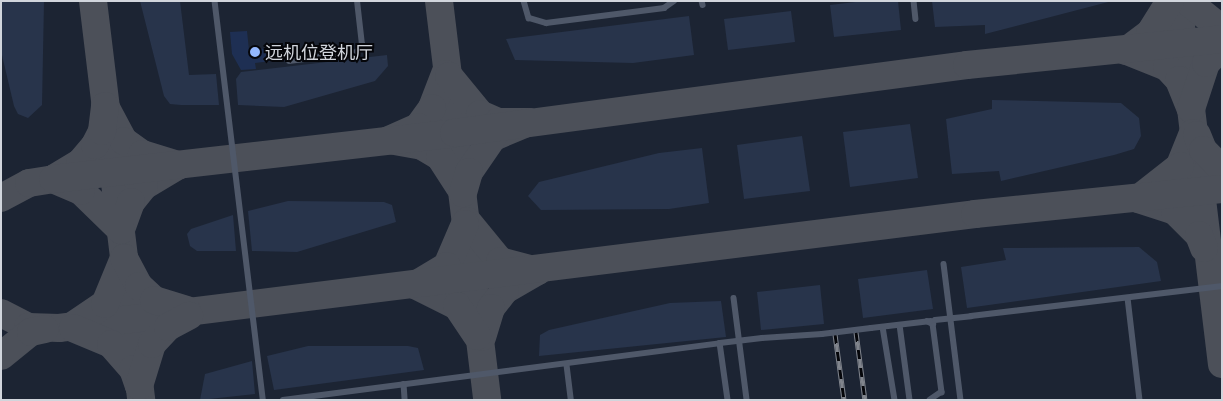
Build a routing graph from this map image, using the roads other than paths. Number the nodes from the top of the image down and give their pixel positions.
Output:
1 (215, 1) edge
2 (357, 1) edge
3 (524, 1) edge
4 (674, 1) edge
5 (914, 1) edge
6 (916, 19) dead end
7 (289, 61) dead end
8 (944, 264) dead end
9 (1222, 286) edge
10 (734, 298) dead end
11 (1128, 298) junction
12 (927, 321) junction
13 (900, 325) junction
14 (884, 327) junction
15 (720, 343) junction
16 (567, 365) junction
17 (404, 384) junction
18 (263, 400) edge
19 (283, 400) edge
20 (405, 400) edge
21 (571, 400) edge
22 (728, 400) edge
23 (747, 400) edge
24 (895, 400) edge
25 (910, 400) edge
26 (930, 400) edge
27 (961, 400) edge
28 (1140, 400) edge

1 - 18 lane
2 - 7 lane
3 - 4 lane
5 - 6 lane
8 - 27 lane
9 - 11 lane
10 - 23 lane
11 - 12 lane, bridge
11 - 28 lane
12 - 13 lane
12 - 26 lane
13 - 14 lane
13 - 25 lane
14 - 15 lane, bridge
14 - 24 lane
15 - 16 lane
15 - 22 lane
16 - 17 lane
16 - 21 lane
17 - 19 lane
17 - 20 lane

